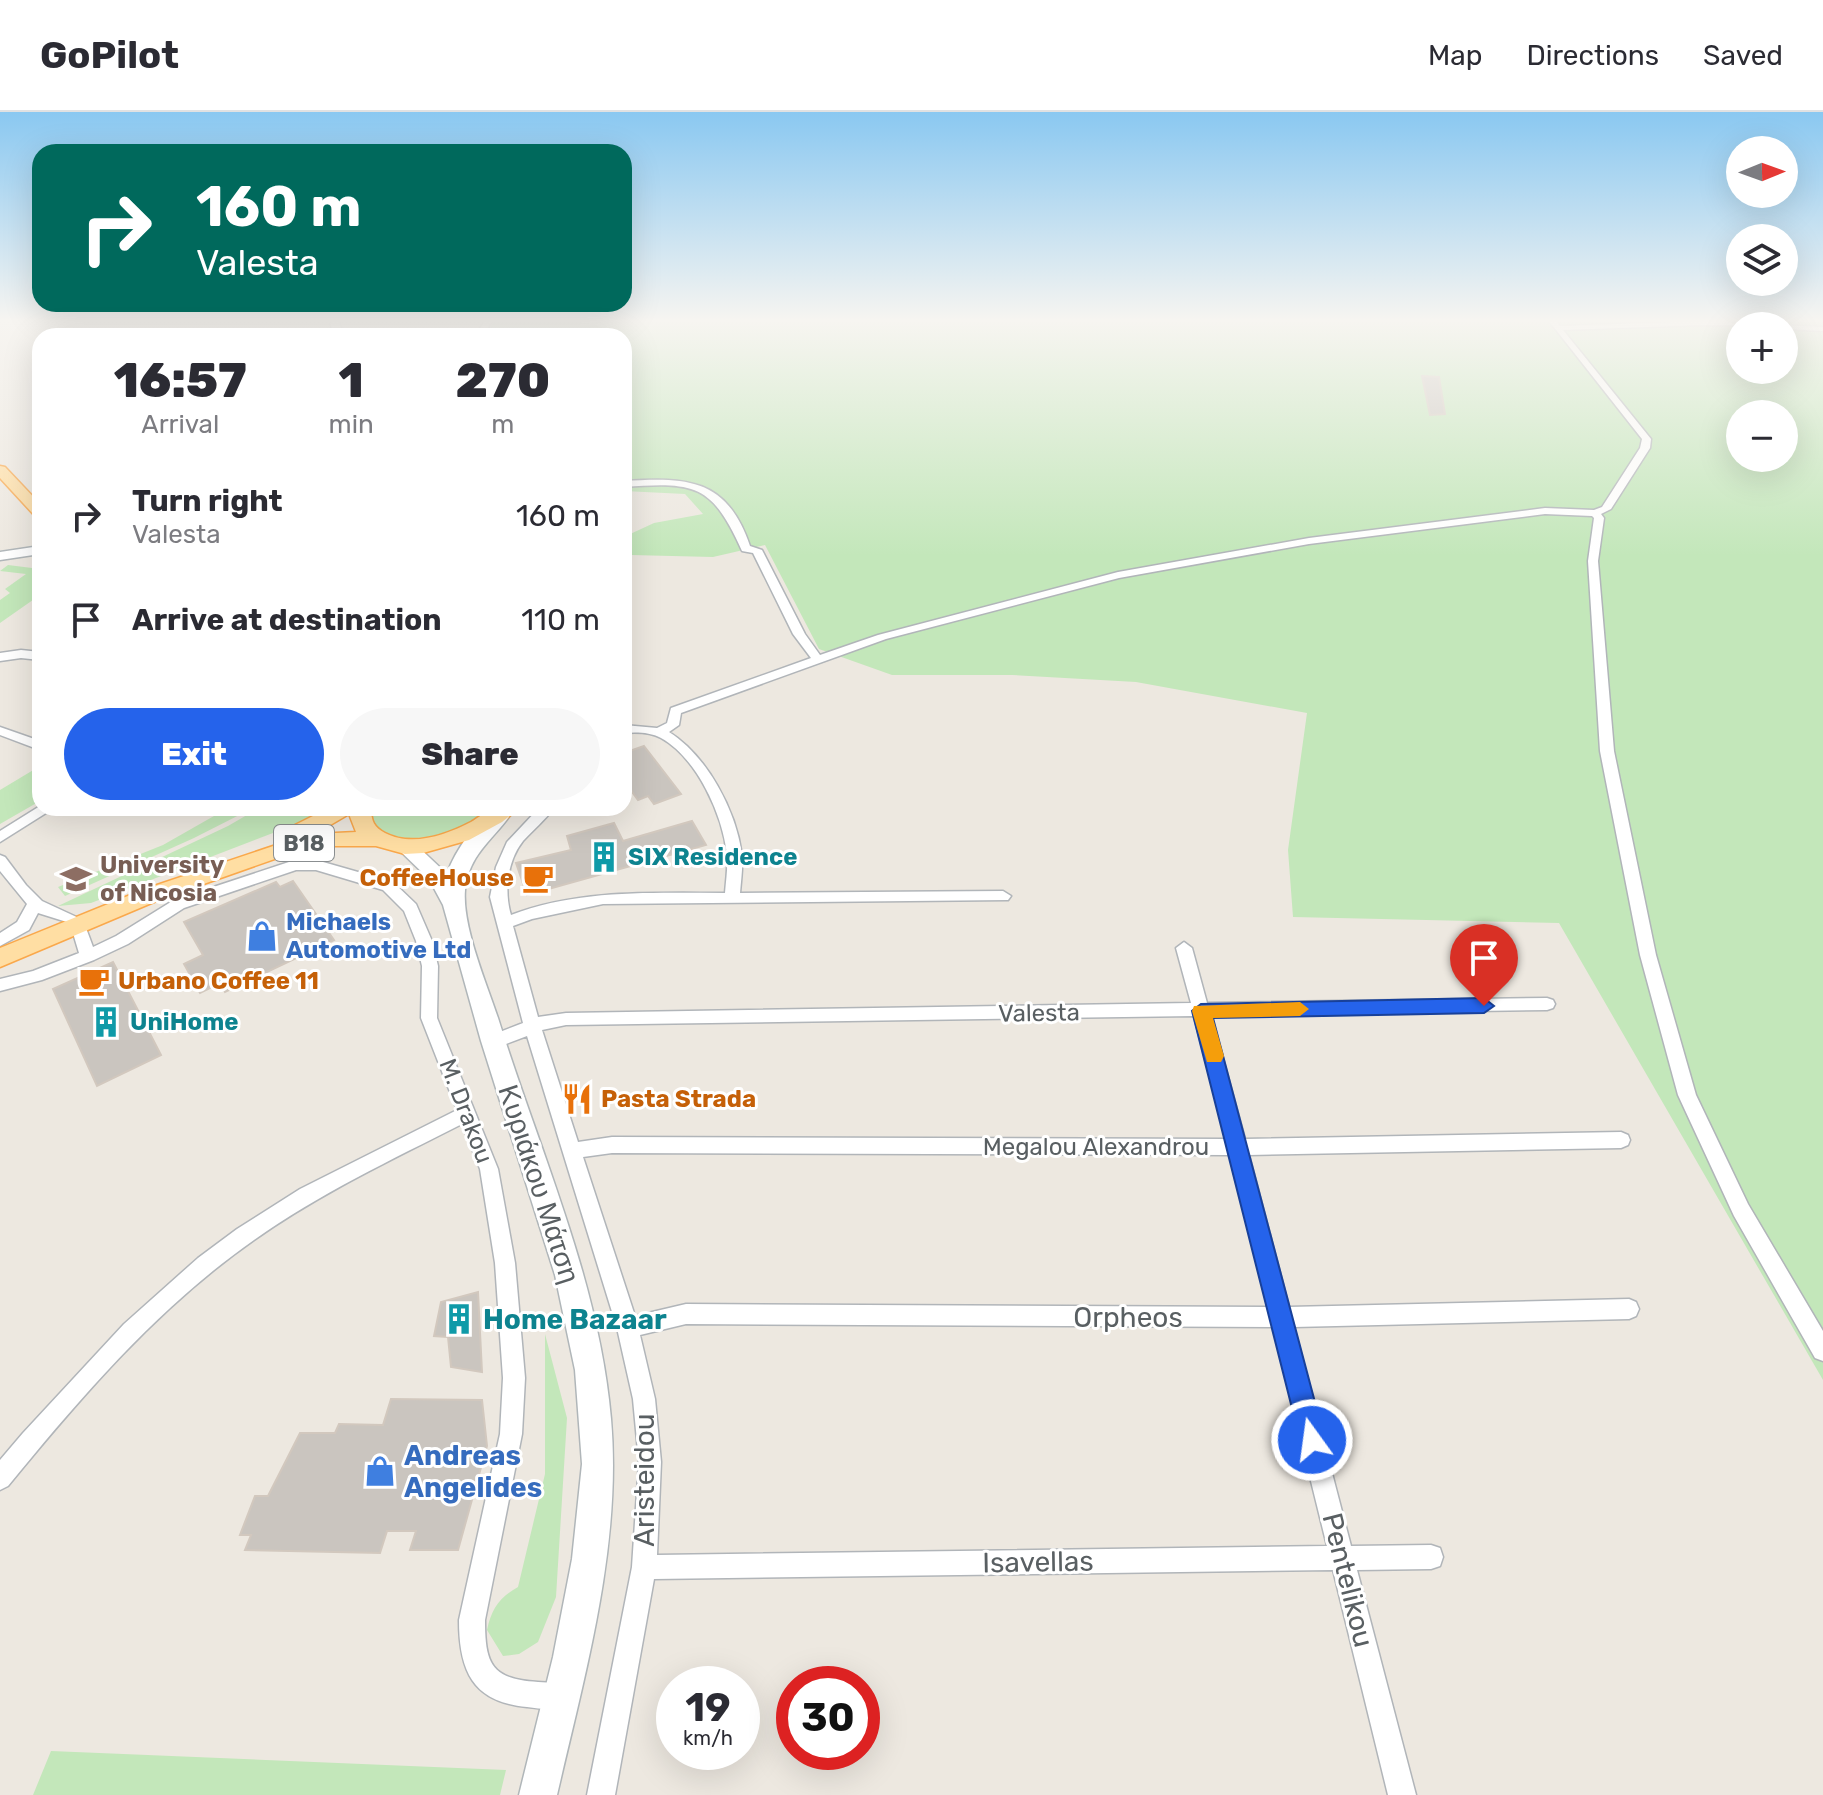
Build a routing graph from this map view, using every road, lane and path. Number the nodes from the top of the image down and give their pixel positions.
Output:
1 (1616, 400) edge
2 (0, 470) edge
3 (632, 484) edge
4 (32, 504) edge
5 (1595, 513) junction
6 (32, 551) edge
7 (0, 556) edge
8 (32, 655) edge
9 (0, 657) edge
10 (817, 659) junction
11 (632, 730) edge
12 (0, 731) edge
13 (653, 731) junction
14 (632, 737) edge
15 (32, 743) edge
16 (34, 816) edge
17 (332, 816) edge
18 (360, 816) edge
19 (496, 816) edge
20 (500, 816) edge
21 (539, 816) edge
22 (0, 837) edge
23 (377, 839) junction
24 (406, 847) junction
25 (0, 860) edge
26 (732, 896) junction
27 (1003, 896) dead end
28 (34, 905) junction
29 (454, 908) junction
30 (73, 921) junction
31 (506, 923) junction
32 (0, 940) edge
33 (0, 947) edge
34 (1184, 948) dead end
35 (88, 956) junction
36 (0, 958) edge
37 (0, 985) edge
38 (1547, 1004) dead end
39 (1201, 1011) junction
40 (532, 1026) junction
41 (493, 1042) junction
42 (468, 1113) junction
43 (1621, 1140) dead end
44 (1238, 1147) junction
45 (573, 1150) junction
46 (1629, 1309) dead end
47 (1282, 1317) junction
48 (628, 1328) junction
49 (1823, 1351) edge
50 (5, 1463) edge
51 (1431, 1557) dead end
52 (1341, 1559) junction
53 (644, 1567) junction
54 (561, 1696) junction
55 (538, 1795) edge
56 (601, 1795) edge
57 (1402, 1795) edge

1 - 5 street
2 - 4 main road
3 - 10 street
5 - 10 street
5 - 49 street
6 - 7 main road
8 - 9 street
10 - 13 street
11 - 13 street
12 - 15 street
13 - 14 street
13 - 26 street
16 - 22 street
17 - 30 main road, B18
18 - 23 main road
19 - 24 main road
20 - 29 main road, Κυριάκου Μάτση
21 - 31 street, Aristeidou
23 - 24 main road
23 - 30 main road, B18
24 - 29 main road, Κυριάκου Μάτση
25 - 28 street
26 - 27 street
26 - 31 street
28 - 30 street
28 - 32 street
29 - 41 main road, Κυριάκου Μάτση
30 - 33 main road, B18
30 - 35 street
30 - 36 main road, B18
31 - 40 street, Aristeidou
34 - 39 street, Pentelikou
35 - 37 street, M. Drakou
35 - 42 street, M. Drakou
38 - 39 street, Valesta
39 - 40 street, Valesta
39 - 44 street, Pentelikou
40 - 41 street
40 - 45 street, Aristeidou
41 - 54 main road, Κυριάκου Μάτση
42 - 50 street
42 - 54 street, M. Drakou
43 - 44 street, Megalou Alexandrou
44 - 45 street, Megalou Alexandrou
44 - 47 street, Pentelikou
45 - 48 street, Aristeidou
46 - 47 street, Orpheos
47 - 48 street, Orpheos
47 - 52 street, Pentelikou
48 - 53 street, Aristeidou
51 - 52 street, Isavellas
52 - 53 street, Isavellas
52 - 57 street, Pentelikou
53 - 56 street, Aristeidou
54 - 55 main road, Κυριάκου Μάτση

